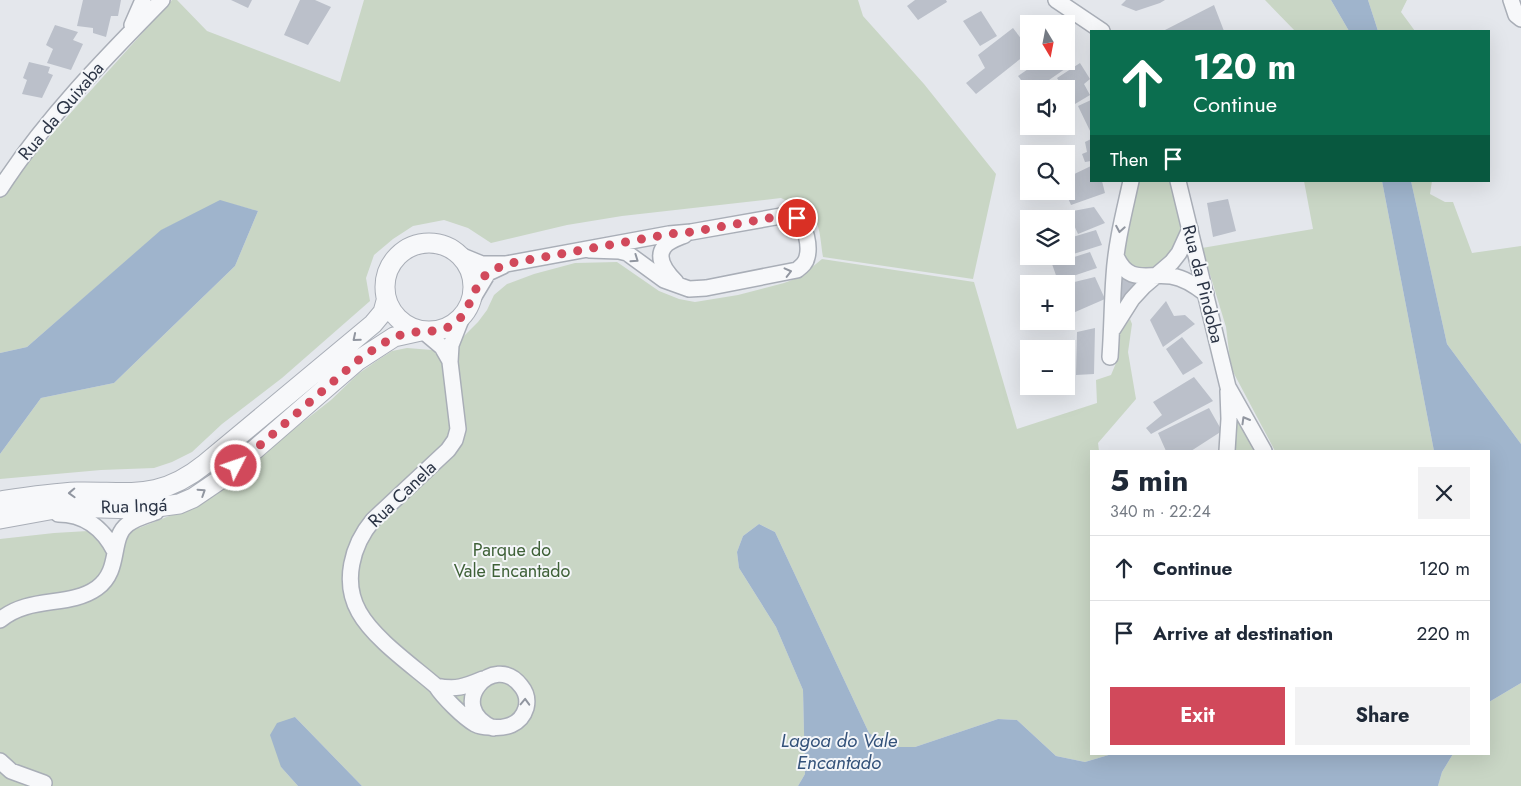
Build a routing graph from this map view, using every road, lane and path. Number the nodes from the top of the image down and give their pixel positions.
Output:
1 (143, 0) edge
2 (162, 0) edge
3 (1056, 0) edge
4 (1511, 0) edge
5 (1521, 19) edge
6 (1101, 30) edge
7 (127, 36) junction
8 (1134, 182) edge
9 (1175, 182) edge
10 (0, 189) edge
11 (1190, 229) junction
12 (691, 232) junction
13 (589, 250) junction
14 (460, 255) junction
15 (1116, 256) junction
16 (506, 264) junction
17 (1154, 277) junction
18 (681, 287) junction
19 (1206, 294) junction
20 (473, 298) junction
21 (386, 301) junction
22 (462, 317) junction
23 (1112, 330) junction
24 (422, 331) junction
25 (1110, 357) dead end
26 (450, 362) junction
27 (1228, 387) junction
28 (1227, 450) edge
29 (1263, 450) edge
30 (0, 501) edge
31 (180, 504) junction
32 (36, 514) junction
33 (0, 519) edge
34 (115, 552) junction
35 (0, 620) edge
36 (485, 678) junction
37 (436, 686) junction
38 (493, 728) junction
39 (0, 761) edge
40 (46, 785) edge
41 (19, 786) edge

1 - 7 street, Rua da Quixaba
2 - 7 street, Rua da Quixaba
3 - 6 street
4 - 5 street
7 - 10 street, Rua da Quixaba
8 -> 15 street
9 - 11 street, Rua da Pindoba
11 - 17 street
11 - 19 street, Rua da Pindoba
12 - 13 street
12 - 18 street
18 -> 12 street
13 - 16 street
13 -> 18 street
14 - 16 street
14 - 20 street
14 - 21 street
15 - 17 street
15 - 23 street
16 - 20 street
17 - 19 street
17 - 23 street
19 - 27 street, Rua da Pindoba
20 - 22 street
21 - 24 street
21 -> 30 street, Rua Ingá
22 - 24 street
22 - 26 street, Rua Canela
23 - 25 street
24 - 26 street, Rua Canela
31 -> 24 street, Rua Ingá
26 - 37 street, Rua Canela
27 - 28 street, Rua da Pindoba
29 -> 27 street, Rua da Pindoba
31 - 32 street, Rua Ingá
31 - 34 street
32 - 33 street, Rua Ingá
32 - 34 street
34 - 35 street
36 - 37 street
36 - 38 street
38 -> 36 street
37 - 38 street, Rua Canela
39 - 40 street
40 - 41 street

